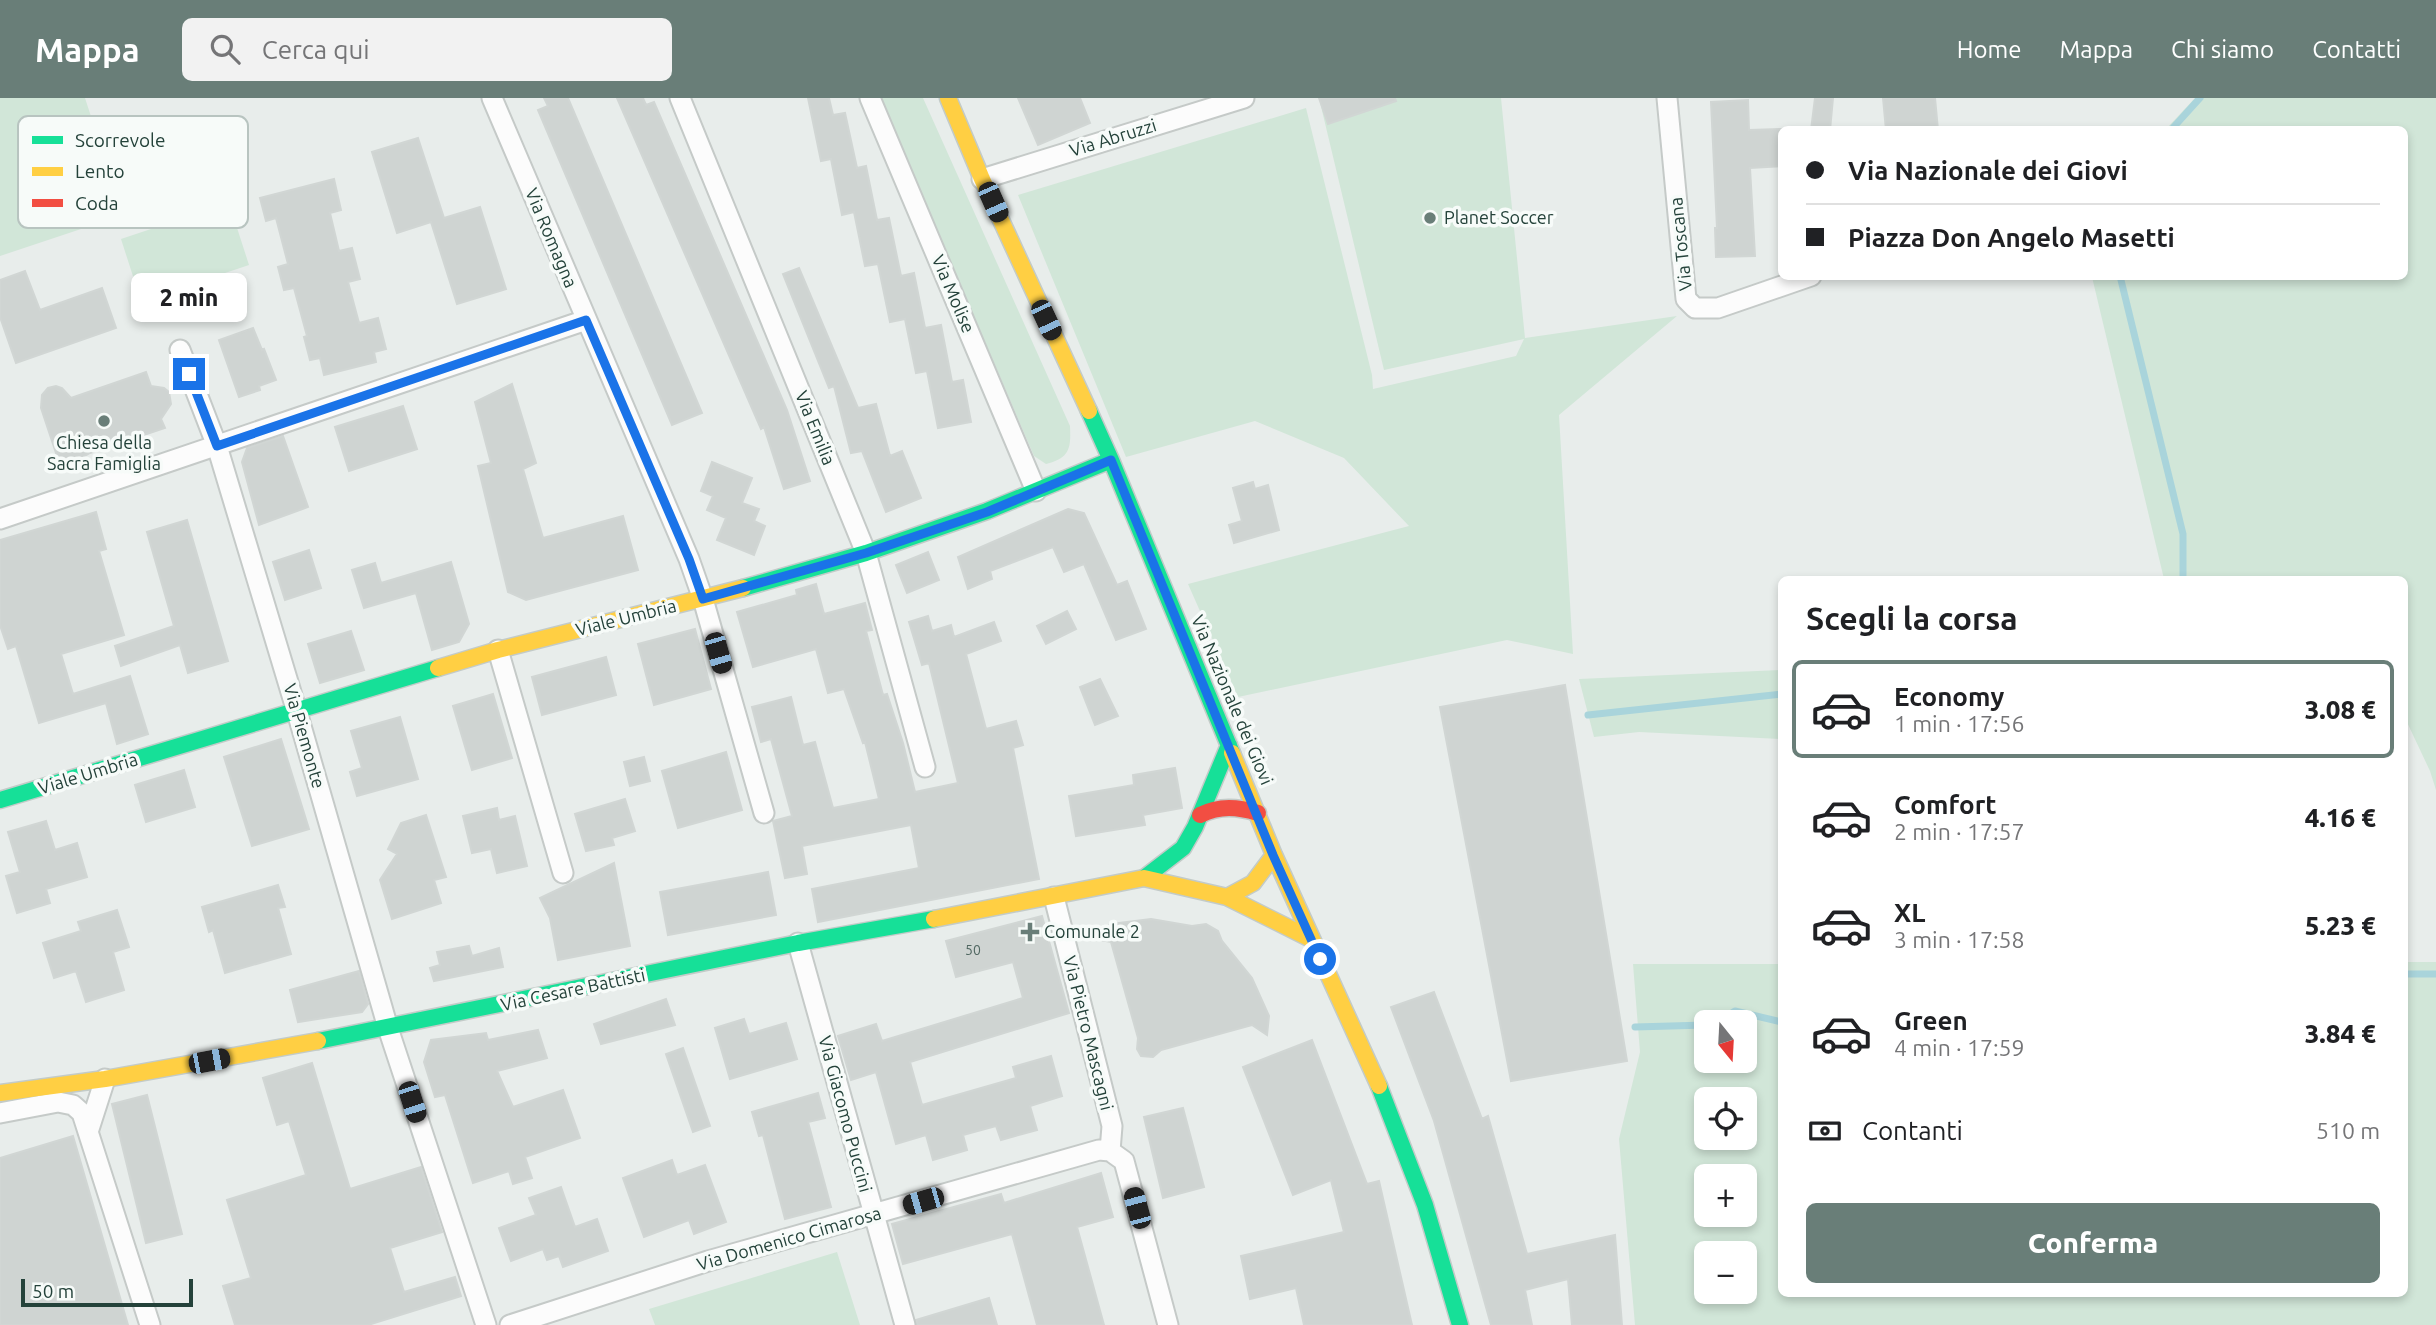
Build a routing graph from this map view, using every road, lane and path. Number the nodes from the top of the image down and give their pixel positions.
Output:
1 (492, 98) edge
2 (680, 98) edge
3 (870, 98) edge
4 (948, 98) edge
5 (1244, 98) edge
6 (1667, 98) edge
7 (1202, 104) edge
8 (982, 179) junction
9 (1799, 280) edge
10 (586, 320) junction
11 (180, 350) dead end
12 (217, 446) junction
13 (1111, 460) junction
14 (1036, 491) junction
15 (0, 519) edge
16 (866, 553) junction
17 (703, 599) junction
18 (498, 650) junction
19 (297, 712) junction
20 (1230, 745) junction
21 (925, 768) dead end
22 (0, 800) edge
23 (764, 813) dead end
24 (1258, 813) junction
25 (1200, 815) junction
26 (1273, 855) junction
27 (564, 873) dead end
28 (1144, 878) junction
29 (1054, 897) junction
30 (1227, 897) junction
31 (1311, 939) junction
32 (798, 943) junction
33 (388, 1028) junction
34 (105, 1079) junction
35 (0, 1093) edge
36 (0, 1113) edge
37 (88, 1132) junction
38 (1110, 1151) junction
39 (873, 1215) junction
40 (150, 1325) edge
41 (486, 1325) edge
42 (510, 1325) edge
43 (905, 1325) edge
44 (1168, 1325) edge
45 (1460, 1325) edge

1 - 10 street, Via Romagna
2 - 16 street, Via Emilia
3 - 14 street, Via Molise
4 - 8 street, Via Nazionale dei Giovi
5 - 7 street, Via Abruzzi
6 - 9 street, Via Toscana
7 - 8 street, Via Abruzzi
8 - 13 street, Via Nazionale dei Giovi
10 - 12 street
10 - 17 street, Via Romagna
11 - 12 street, Via Piemonte
12 - 15 street
12 - 19 street, Via Piemonte
13 - 14 street, Viale Umbria
13 - 20 street, Via Nazionale dei Giovi
14 - 16 street, Viale Umbria
16 - 17 street, Viale Umbria
16 - 21 street, Via Emilia
17 - 18 street, Viale Umbria
17 - 23 street, Via Romagna
18 - 19 street, Viale Umbria
18 - 27 street
19 - 22 street, Viale Umbria
19 - 33 street, Via Piemonte
20 - 24 street, Via Nazionale dei Giovi
20 - 25 street, Via Cesare Battisti
24 - 25 street
24 - 26 street, Via Nazionale dei Giovi
25 - 28 street, Via Cesare Battisti
26 - 30 street
26 - 31 street, Via Nazionale dei Giovi
28 - 29 street, Via Cesare Battisti
28 - 30 street, Via Cesare Battisti
29 - 32 street, Via Cesare Battisti
29 - 38 street, Via Pietro Mascagni
30 - 31 street, Via Cesare Battisti
31 - 45 street, Via Nazionale dei Giovi
32 - 33 street, Via Cesare Battisti
32 - 39 street, Via Giacomo Puccini
33 - 34 street, Via Cesare Battisti
33 - 41 street, Via Piemonte
34 - 35 street, Via Cesare Battisti
34 - 37 street
36 - 37 street
37 - 40 street
38 - 39 street, Via Domenico Cimarosa
38 - 44 street
39 - 42 street, Via Domenico Cimarosa
39 - 43 street, Via Giacomo Puccini

